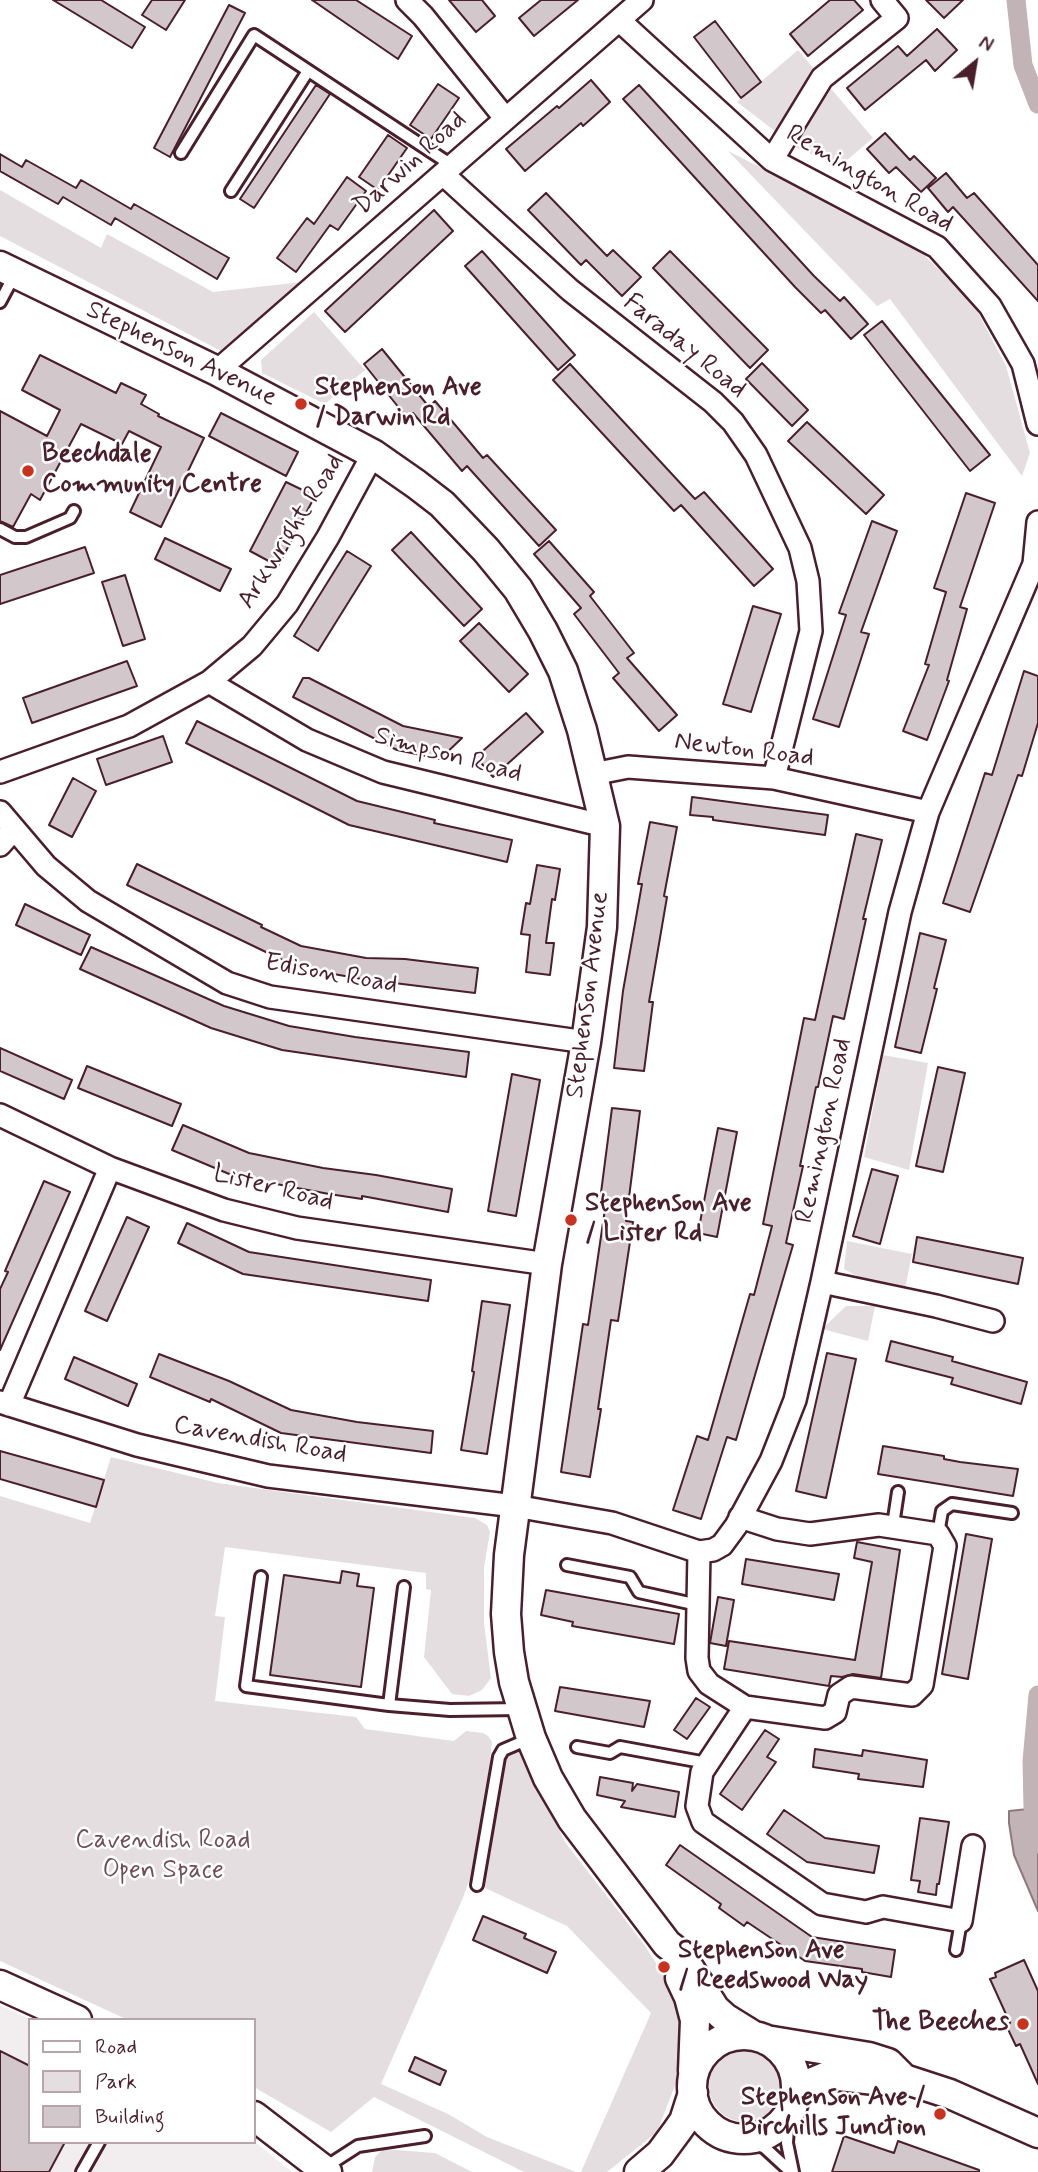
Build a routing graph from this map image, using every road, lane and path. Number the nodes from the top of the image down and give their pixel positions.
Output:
1 (407, 0) edge
2 (642, 0) edge
3 (882, 0) edge
4 (620, 21) junction
5 (308, 71) junction
6 (505, 118) junction
7 (181, 153) dead end
8 (772, 160) junction
9 (449, 170) junction
10 (231, 191) dead end
11 (8, 270) edge
12 (0, 302) edge
13 (218, 370) junction
14 (1038, 424) edge
15 (373, 454) junction
16 (74, 511) dead end
17 (1038, 522) edge
18 (0, 529) edge
19 (1036, 564) edge
20 (209, 682) junction
21 (0, 772) edge
22 (593, 774) junction
23 (775, 778) junction
24 (0, 812) edge
25 (928, 812) junction
26 (605, 826) junction
27 (14, 829) junction
28 (0, 845) edge
29 (586, 1042) junction
30 (0, 1115) edge
31 (110, 1168) junction
32 (547, 1264) junction
33 (822, 1282) junction
34 (993, 1321) dead end
35 (4, 1404) edge
36 (898, 1492) dead end
37 (515, 1506) junction
38 (1012, 1513) dead end
39 (740, 1517) junction
40 (893, 1525) junction
41 (938, 1534) junction
42 (699, 1552) junction
43 (567, 1565) dead end
44 (261, 1577) dead end
45 (404, 1587) dead end
46 (698, 1605) junction
47 (389, 1705) junction
48 (745, 1707) junction
49 (521, 1709) junction
50 (531, 1738) junction
51 (577, 1747) dead end
52 (707, 1763) junction
53 (973, 1846) dead end
54 (477, 1885) dead end
55 (961, 1921) junction
56 (667, 1944) junction
57 (956, 1950) dead end
58 (0, 1985) edge
59 (73, 2018) edge
60 (760, 2038) junction
61 (904, 2079) junction
62 (692, 2087) junction
63 (792, 2105) junction
64 (256, 2118) edge
65 (1038, 2133) edge
66 (425, 2136) dead end
67 (738, 2138) junction
68 (98, 2144) edge
69 (647, 2165) edge
70 (325, 2170) edge
71 (82, 2172) edge
72 (792, 2172) edge

1 - 6 street
2 - 4 street, Darwin Road
3 - 8 street
4 - 6 street, Darwin Road
4 - 8 street, Remington Road
5 - 7 lane
5 - 9 lane
5 - 10 lane
6 - 9 street, Darwin Road
8 - 14 street, Remington Road
9 - 13 street, Darwin Road
9 - 23 street, Faraday Road
11 - 12 lane
11 - 13 street, Stephenson Avenue
13 - 15 street, Stephenson Avenue
15 - 20 street, Arkwright Road
15 - 22 street, Stephenson Avenue
16 - 18 lane
17 - 19 street, Remington Road
19 - 25 street, Remington Road
20 - 21 street, Arkwright Road
20 - 26 street, Simpson Road
22 - 23 street, Newton Road
22 - 26 street, Stephenson Avenue
23 - 25 street, Newton Road
24 - 27 street, Edison Road
25 - 33 street, Remington Road
26 - 29 street, Stephenson Avenue
27 - 28 street
27 - 29 street, Edison Road
29 - 32 street, Stephenson Avenue
30 - 31 street, Lister Road
31 - 32 street, Lister Road
31 - 35 street
32 - 37 street, Stephenson Avenue
33 - 34 street
33 - 39 street, Remington Road
35 - 37 street, Cavendish Road
36 - 40 lane
37 - 42 street
37 - 49 street, Stephenson Avenue
38 - 41 lane
39 - 40 street
39 - 42 street, Remington Road
40 - 41 street
41 - 48 street
42 - 46 street
43 - 46 lane
44 - 47 lane
45 - 47 lane
46 - 48 street
47 - 49 lane
48 - 52 street
49 - 50 street, Stephenson Avenue
50 - 54 lane
50 - 56 street, Stephenson Avenue
51 - 52 lane
52 - 55 street
53 - 55 street
55 - 57 lane
56 - 60 street, Stephenson Avenue
56 - 62 street, Stephenson Avenue
58 - 59 street
60 - 61 street, Stephenson Avenue
60 - 62 street
60 - 63 street
61 - 63 street, Stephenson Avenue
61 - 65 street, Stephenson Avenue
62 - 67 street
62 - 69 street
63 - 67 street
63 - 72 lane
64 - 70 street
66 - 70 lane
67 - 69 street
67 - 72 lane
68 - 71 lane

